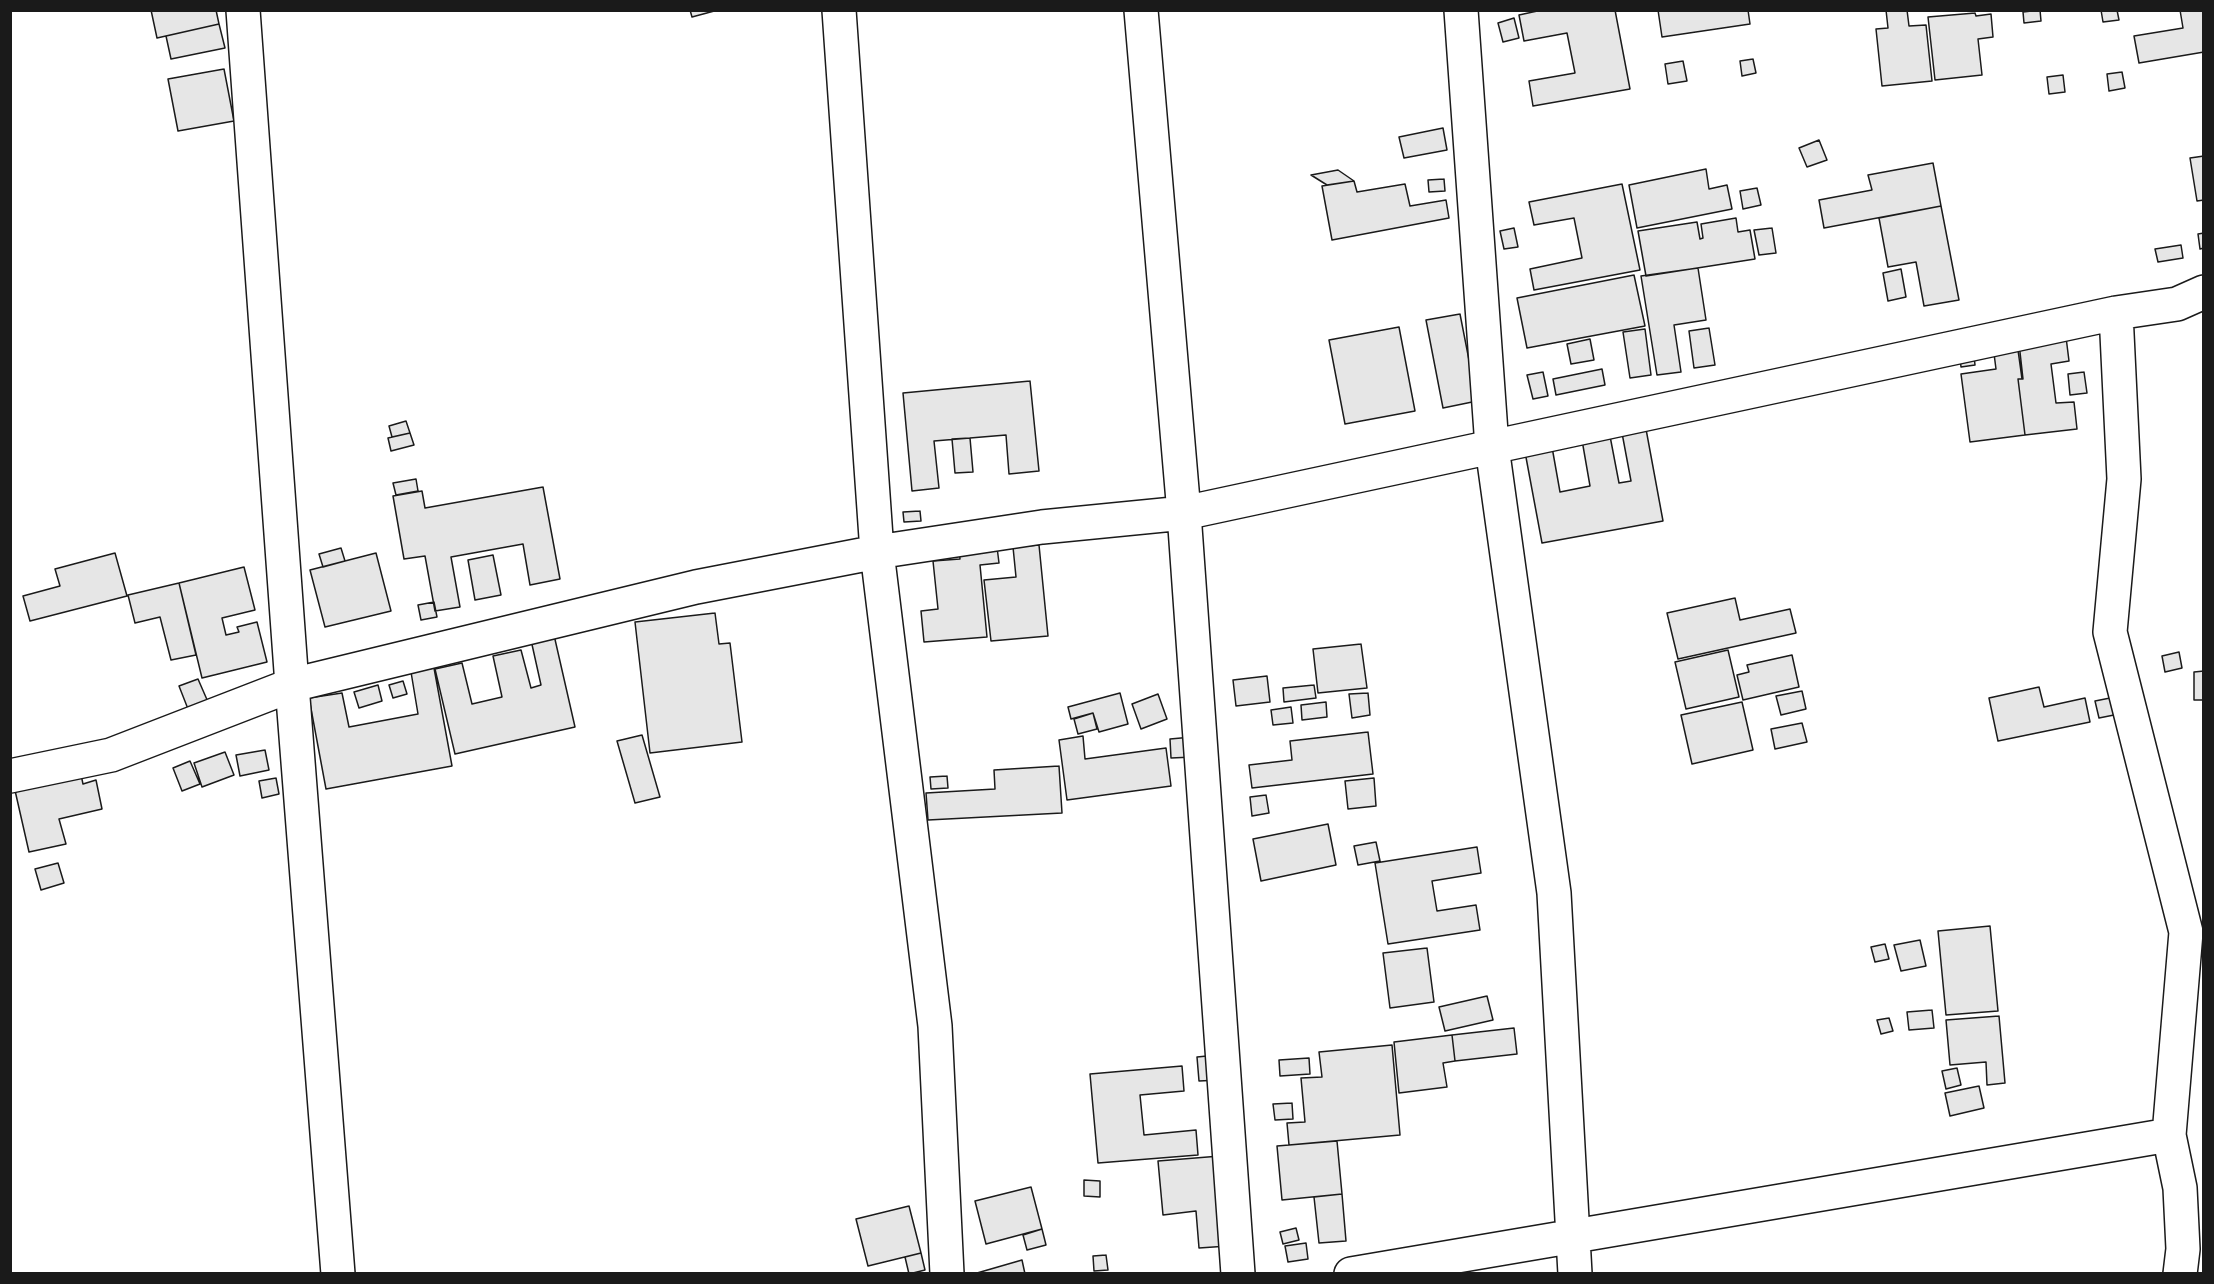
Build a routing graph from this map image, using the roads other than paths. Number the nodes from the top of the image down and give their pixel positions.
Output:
1 (243, 10) edge
2 (839, 10) edge
3 (1141, 10) edge
4 (1461, 10) edge
5 (2204, 292) edge
6 (2116, 313) junction
7 (1492, 447) junction
8 (1184, 513) junction
9 (877, 552) junction
10 (292, 685) junction
11 (10, 776) edge
12 (2195, 933) edge
13 (2169, 1135) junction
14 (1573, 1235) junction
15 (2189, 1258) edge
16 (338, 1274) edge
17 (947, 1274) edge
18 (1238, 1274) edge
19 (1351, 1274) edge
20 (1575, 1274) edge

1 - 10 street
2 - 9 street
3 - 8 street
4 - 7 street
5 - 6 street
6 - 7 street
6 - 12 street
7 - 8 street
7 - 14 street
8 - 9 street
8 - 18 street
9 - 10 street
9 - 17 street
10 - 11 street
10 - 16 street
12 - 13 street
13 - 14 street
13 - 15 street
14 - 19 street
14 - 20 street

